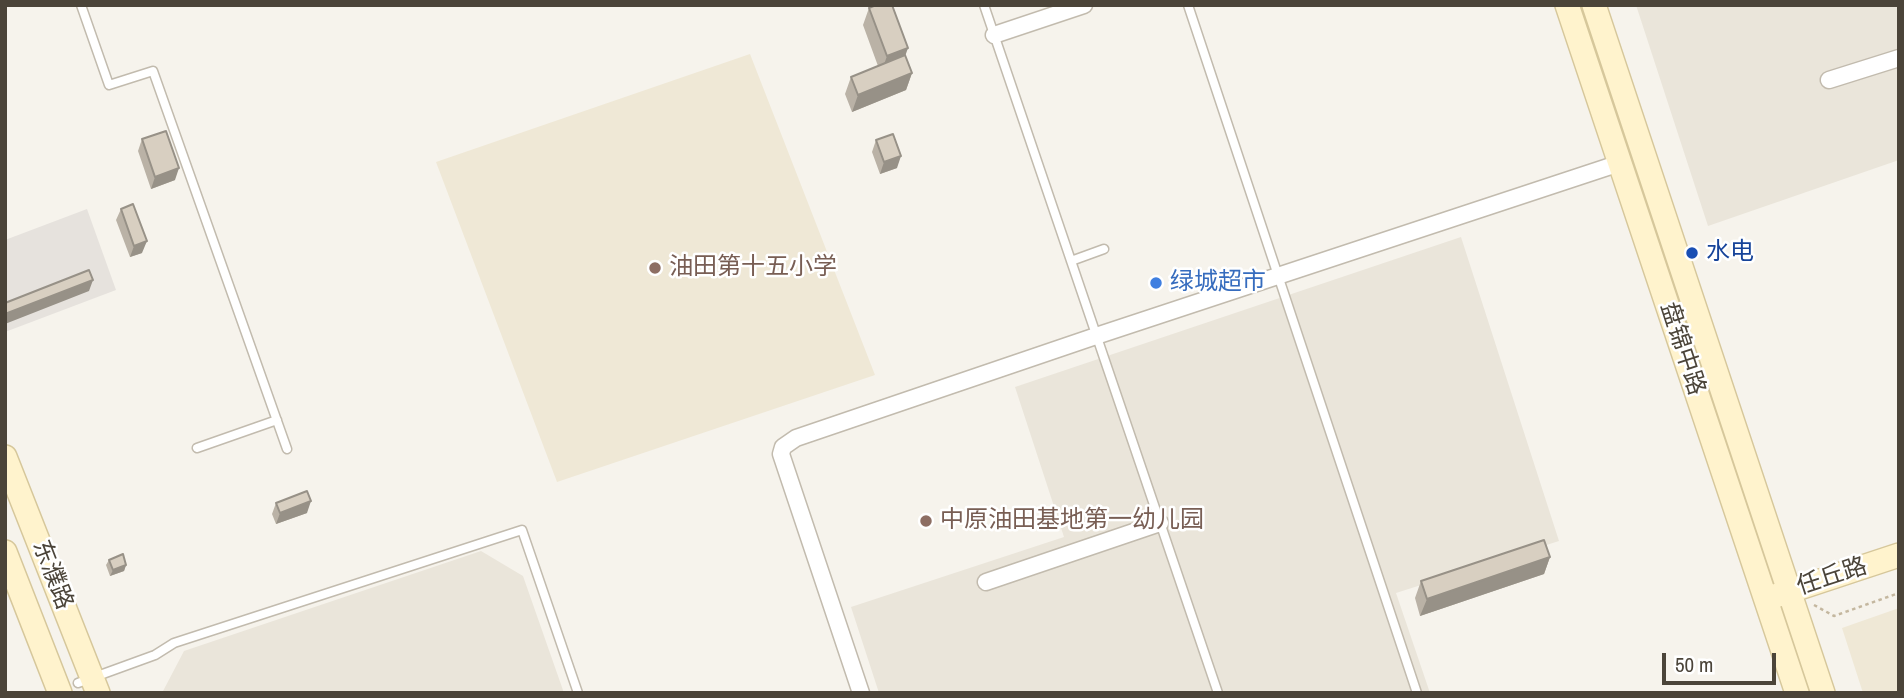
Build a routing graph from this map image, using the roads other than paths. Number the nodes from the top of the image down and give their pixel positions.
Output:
1 (81, 5) edge
2 (984, 5) edge
3 (1084, 5) edge
4 (1188, 5) edge
5 (1567, 5) edge
6 (1594, 5) edge
7 (994, 35) junction
8 (1899, 58) edge
9 (1829, 80) dead end
10 (1620, 163) junction
11 (1104, 249) dead end
12 (1071, 261) junction
13 (1278, 275) junction
14 (1096, 336) junction
15 (277, 420) junction
16 (197, 448) dead end
17 (287, 449) dead end
18 (5, 457) edge
19 (1160, 523) junction
20 (5, 552) edge
21 (1899, 555) edge
22 (986, 582) dead end
23 (1790, 591) junction
24 (1765, 599) junction
25 (79, 690) edge
26 (578, 693) edge
27 (862, 693) edge
28 (1218, 693) edge
29 (1417, 693) edge
30 (1796, 693) edge
31 (1823, 693) edge

1 - 15 lane
2 - 7 lane
3 - 7 street
4 - 13 lane
5 - 10 main road, 盘锦中路
6 - 23 main road, 盘锦中路
7 - 12 lane
8 - 9 street
10 - 13 street
10 - 24 main road, 盘锦中路
11 - 12 lane
12 - 14 lane
13 - 14 street
13 - 29 lane
14 - 19 lane
14 - 27 street
15 - 16 lane
15 - 17 lane
18 - 25 main road, 东濮路
19 - 22 street
19 - 28 lane
20 - 25 main road, 东濮路
21 - 23 main road, 任丘路
23 - 24 main road, 任丘路
23 - 31 main road, 盘锦中路
24 - 30 main road, 盘锦中路
25 - 26 lane

